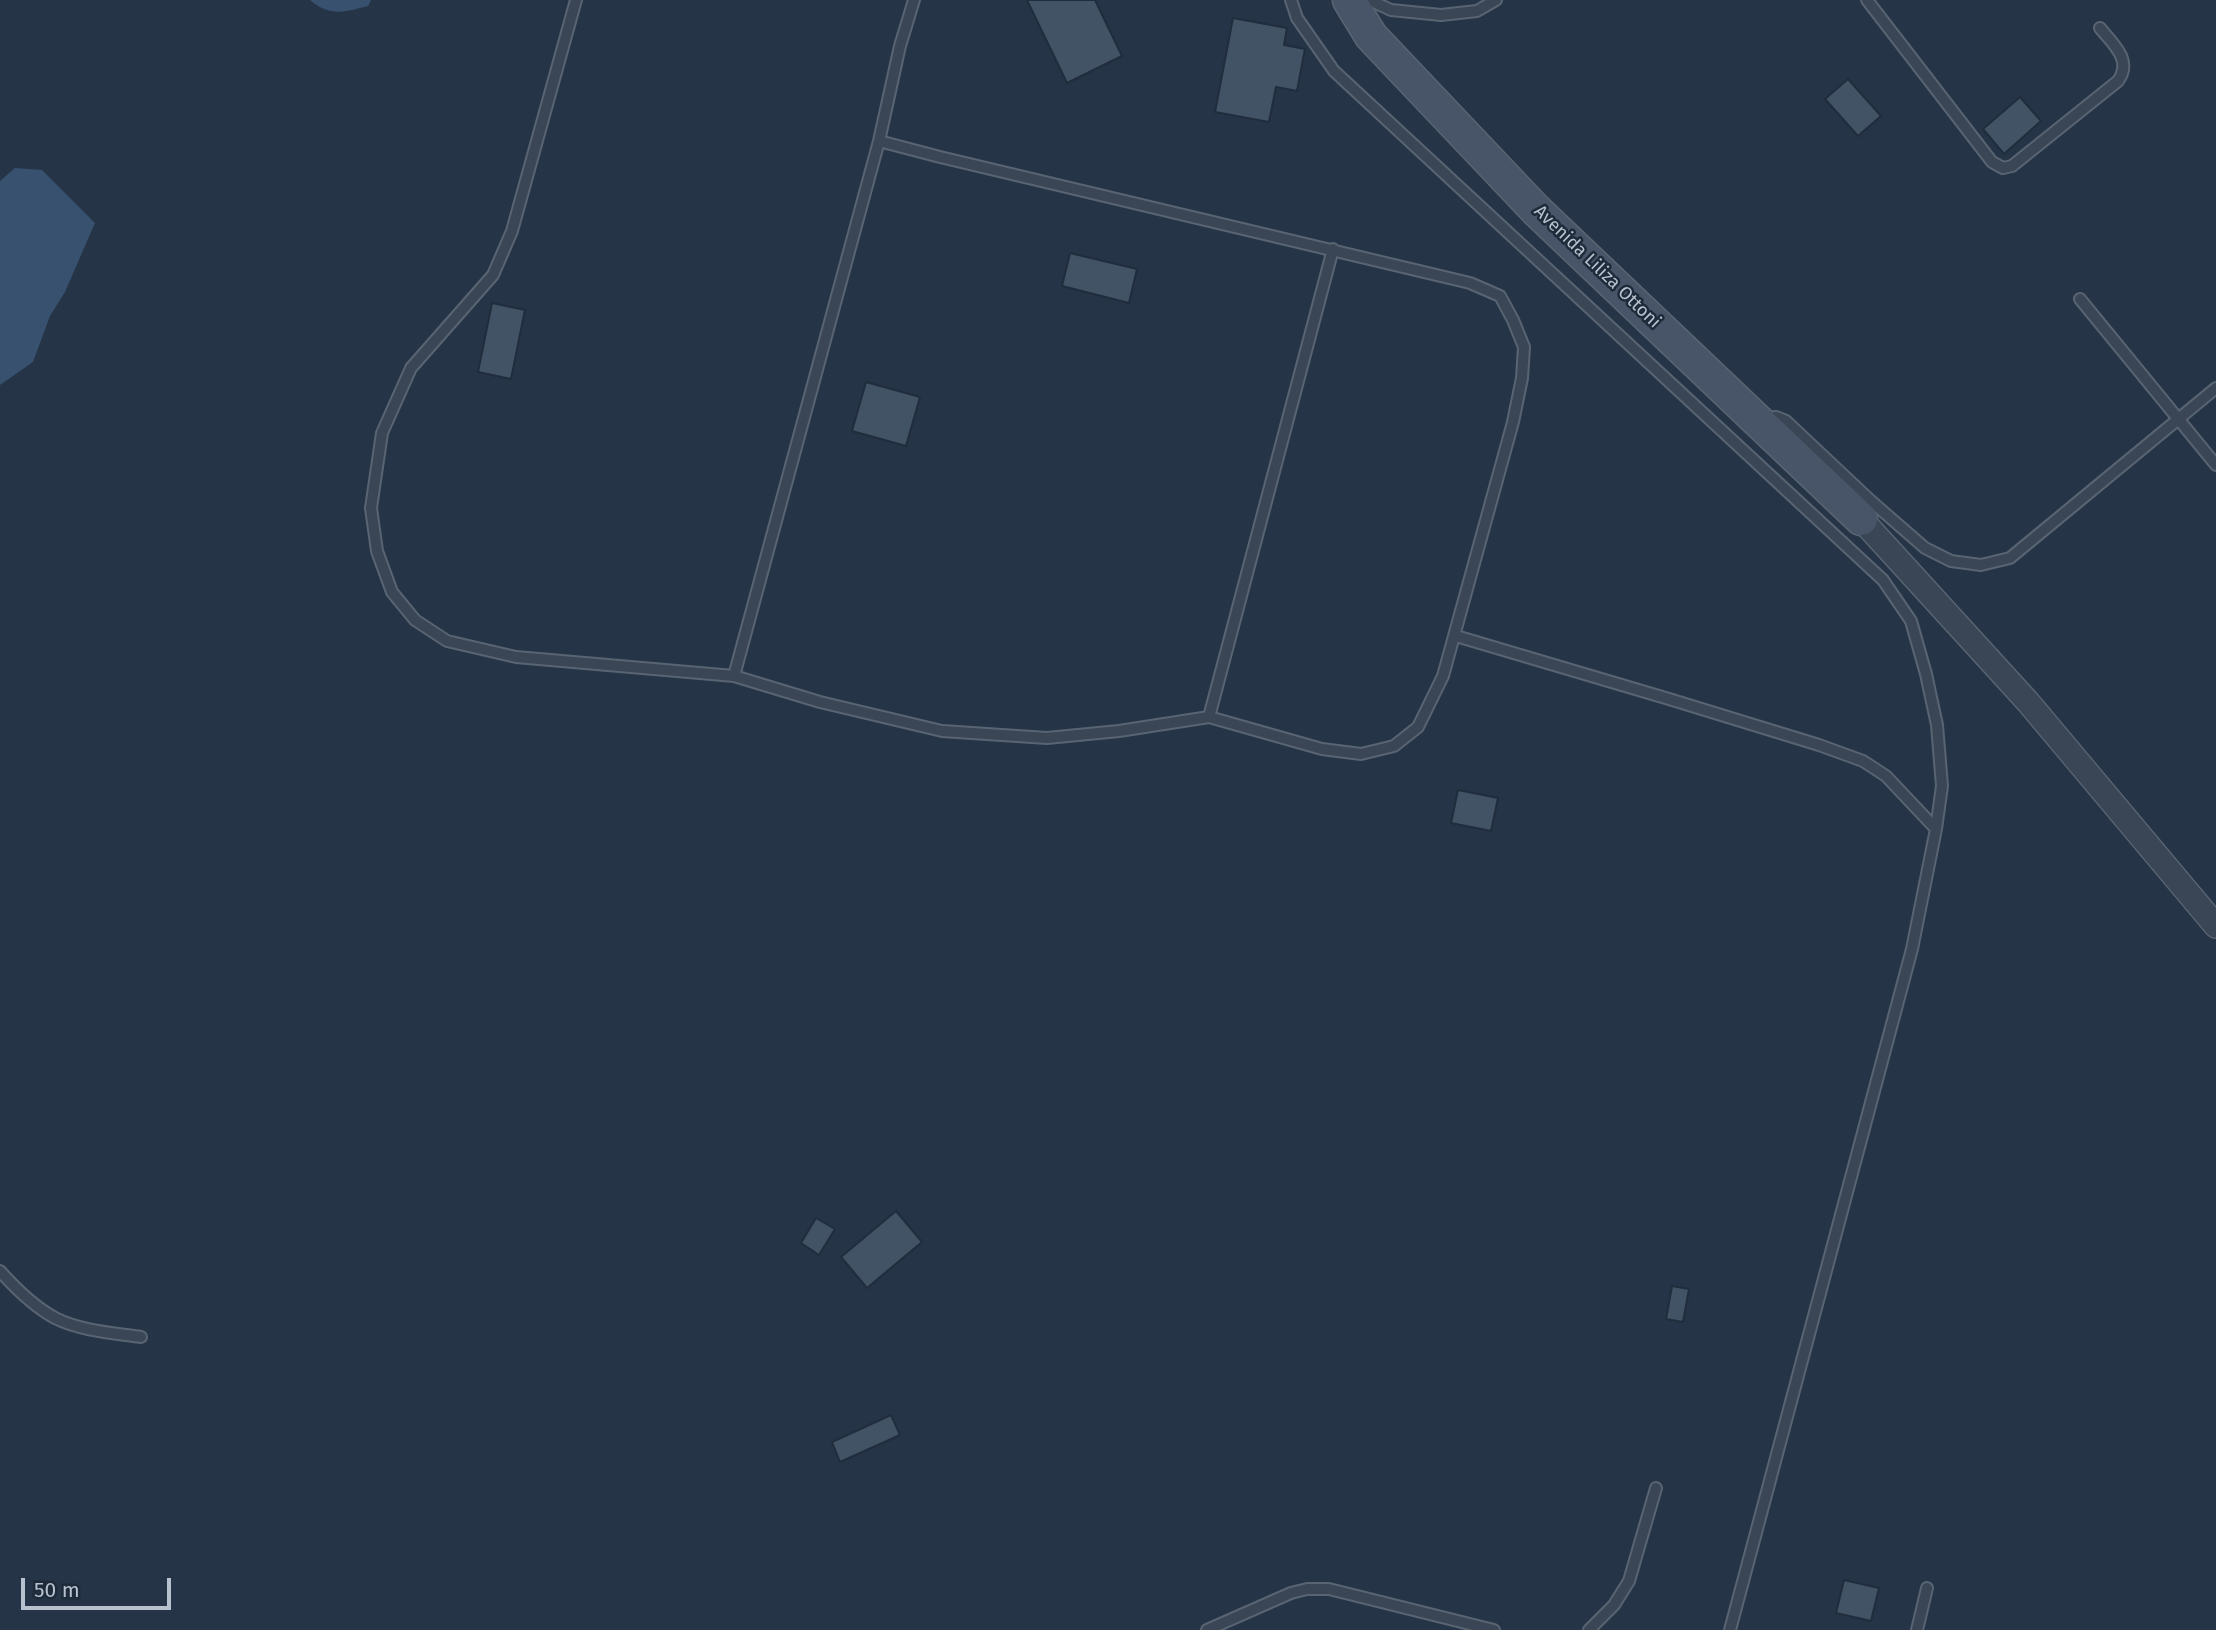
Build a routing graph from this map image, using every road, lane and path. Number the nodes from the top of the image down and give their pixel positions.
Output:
1 (576, 0) edge
2 (914, 0) edge
3 (1291, 0) edge
4 (1349, 0) edge
5 (1369, 0) edge
6 (1496, 0) edge
7 (1867, 0) edge
8 (2100, 28) dead end
9 (879, 141) junction
10 (1333, 249) junction
11 (2080, 299) dead end
12 (2216, 388) edge
13 (1757, 420) junction
14 (2179, 420) junction
15 (2216, 465) edge
16 (1861, 519) joint
17 (1456, 636) junction
18 (734, 676) junction
19 (1209, 717) junction
20 (1936, 829) junction
21 (2216, 926) edge
22 (0, 1271) edge
23 (141, 1338) dead end
24 (1656, 1488) dead end
25 (1927, 1588) dead end
26 (1207, 1630) edge
27 (1494, 1630) edge
28 (1589, 1630) edge
29 (1730, 1630) edge
30 (1917, 1630) edge

1 - 18 lane
2 - 9 lane
3 - 20 lane
4 - 13 street, Avenida Liliza Ottoni
5 - 6 lane
7 - 8 lane
9 - 10 lane
9 - 18 lane
10 - 17 lane
10 - 19 lane
11 - 14 lane
12 - 14 lane
13 - 14 lane
13 - 16 street, Avenida Liliza Ottoni
14 - 15 lane
16 - 21 street
17 - 19 lane
17 - 20 lane
18 - 19 lane
20 - 29 lane
22 - 23 lane
24 - 28 lane
25 - 30 lane
26 - 27 lane

